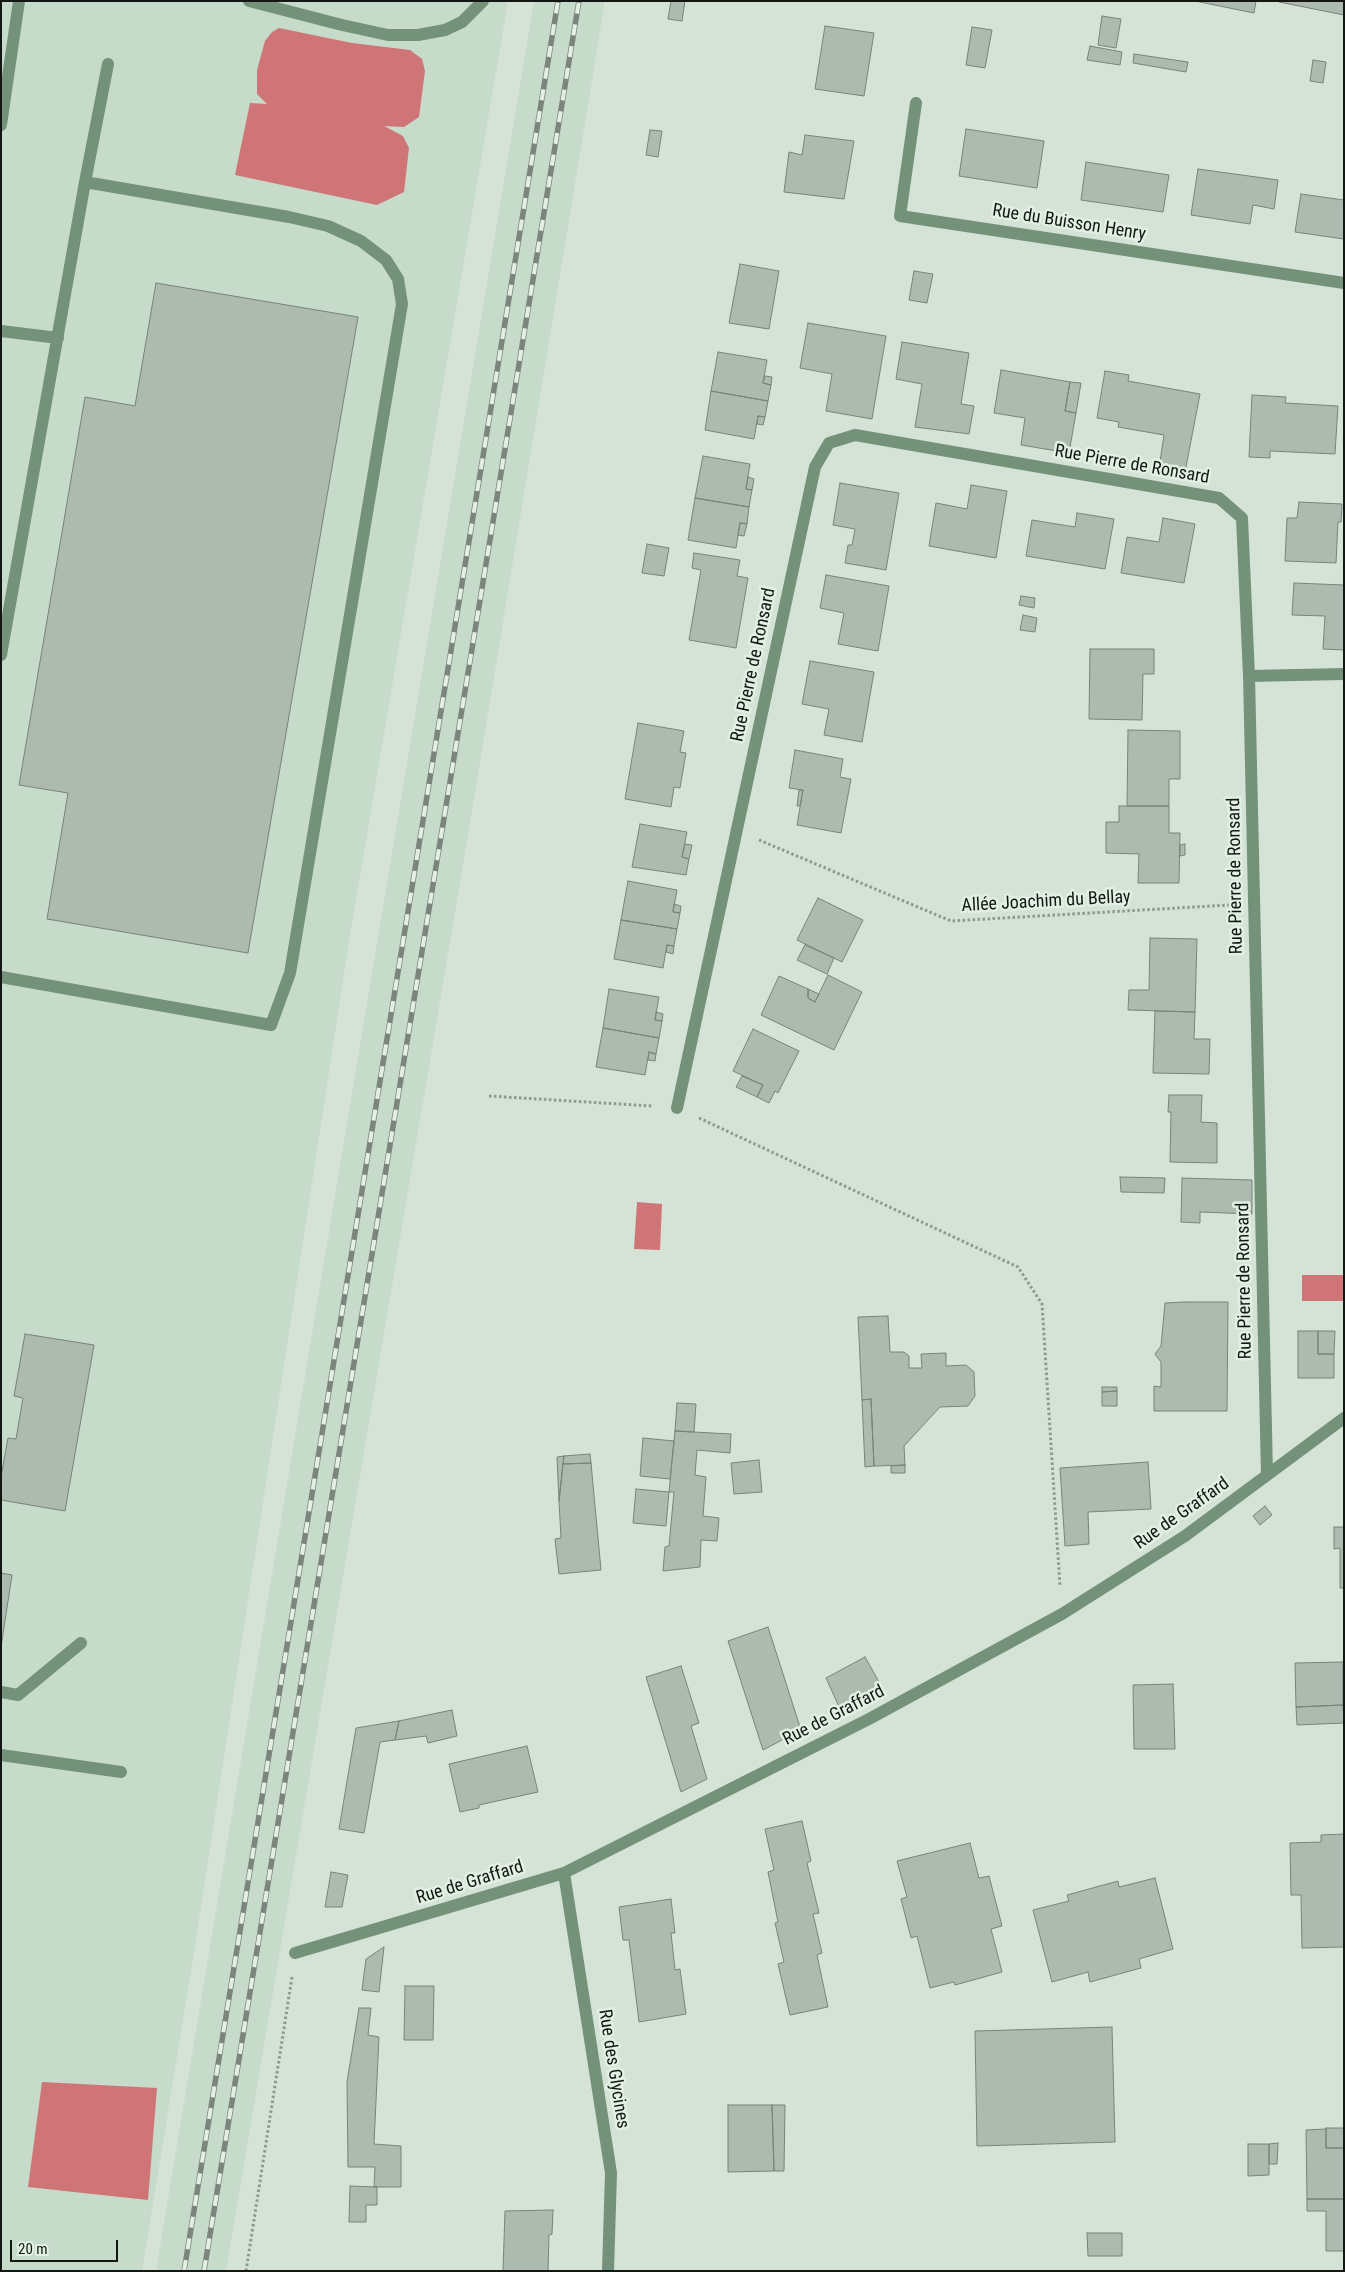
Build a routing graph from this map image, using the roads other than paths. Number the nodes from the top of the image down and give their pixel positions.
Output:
1 (19, 1) edge
2 (249, 1) edge
3 (483, 1) edge
4 (108, 64) dead end
5 (916, 103) dead end
6 (1, 124) edge
7 (85, 182) junction
8 (1344, 283) edge
9 (1, 330) edge
10 (58, 338) junction
11 (1, 655) edge
12 (1344, 674) edge
13 (1249, 676) junction
14 (1, 977) edge
15 (677, 1108) road end
16 (1344, 1418) edge
17 (1267, 1474) junction
18 (81, 1644) dead end
19 (1, 1692) edge
20 (1, 1755) edge
21 (122, 1772) dead end
22 (564, 1873) junction
23 (295, 1953) road end
24 (608, 2271) edge

1 - 6 street
2 - 3 street
4 - 7 street
5 - 8 street, Rue du Buisson Henry
7 - 10 street
7 - 14 street
9 - 10 street
10 - 11 street
12 - 13 street
13 - 15 street, Rue Pierre de Ronsard
13 - 17 street, Rue Pierre de Ronsard
16 - 17 street, Rue de Graffard
17 - 22 street, Rue de Graffard
18 - 19 street
20 - 21 street
22 - 23 street, Rue de Graffard
22 - 24 street, Rue des Glycines

